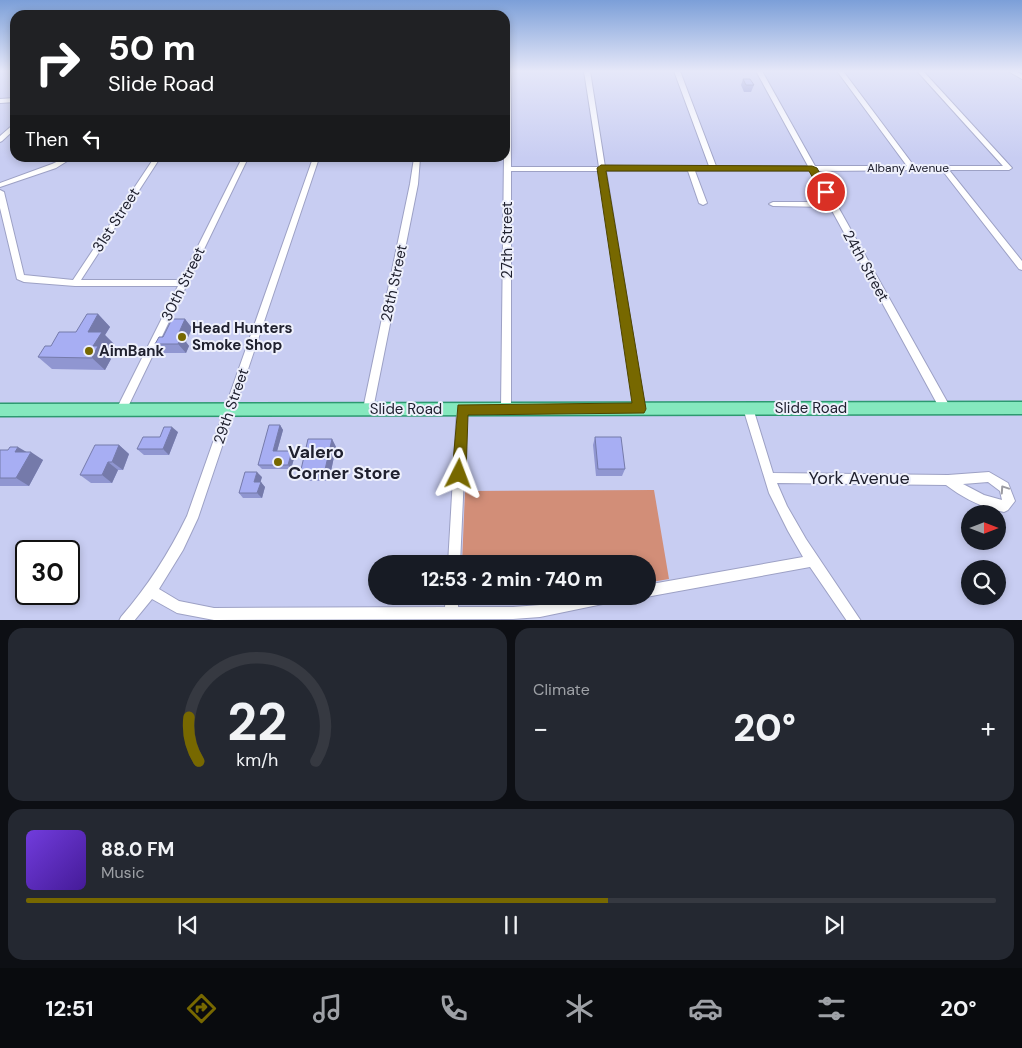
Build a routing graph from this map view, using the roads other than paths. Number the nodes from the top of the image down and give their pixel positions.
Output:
1 (591, 100) edge
2 (688, 100) edge
3 (775, 100) edge
4 (861, 100) edge
5 (946, 100) edge
6 (10, 130) edge
7 (0, 140) edge
8 (62, 162) edge
9 (154, 162) edge
10 (243, 162) edge
11 (315, 162) edge
12 (417, 162) edge
13 (508, 162) edge
14 (508, 168) junction
15 (601, 168) junction
16 (691, 168) junction
17 (713, 168) junction
18 (812, 168) junction
19 (912, 168) junction
20 (944, 168) junction
21 (1008, 168) joint
22 (0, 185) edge
23 (0, 192) edge
24 (703, 203) dead end
25 (773, 204) dead end
26 (832, 204) junction
27 (1022, 267) edge
28 (75, 283) junction
29 (183, 283) junction
30 (748, 408) junction
31 (944, 408) junction
32 (1022, 408) edge
33 (368, 409) junction
34 (462, 409) junction
35 (506, 409) junction
36 (640, 409) junction
37 (0, 410) edge
38 (120, 410) junction
39 (230, 410) junction
40 (770, 478) junction
41 (948, 480) junction
42 (454, 555) edge
43 (813, 562) junction
44 (656, 589) edge
45 (151, 590) junction
46 (571, 605) edge
47 (451, 617) edge
48 (125, 620) edge
49 (855, 620) edge

1 - 15 street
2 - 17 street
3 - 18 street, 24th Street
4 - 19 street
5 - 21 street
6 - 7 street
8 - 22 street
9 - 28 street, 31st Street
10 - 29 street, 30th Street
11 - 39 street, 29th Street
12 - 33 street, 28th Street
13 - 14 street, 27th Street
14 - 15 street, Albany Avenue
14 - 35 street, 27th Street
15 - 16 street, Albany Avenue
15 - 36 street
16 - 17 street, Albany Avenue
16 - 24 street
17 - 18 street, Albany Avenue
18 - 19 street, Albany Avenue
18 - 26 street, 24th Street
19 - 20 street, Albany Avenue
20 - 21 street, Albany Avenue
20 - 27 street
23 - 28 street
25 - 26 street
26 - 31 street, 24th Street
28 - 29 street
29 - 38 street, 30th Street
30 - 31 main road, Slide Road
30 - 36 main road, Slide Road
30 - 40 street
31 - 32 main road, Slide Road
33 - 34 main road, Slide Road
33 - 39 main road, Slide Road
34 - 35 main road, Slide Road
34 - 42 street
35 - 36 main road, Slide Road
37 - 38 main road, Slide Road
38 - 39 main road, Slide Road
39 - 45 street, 29th Street
40 - 41 street, York Avenue
40 - 43 street
41 -> 41 street, York Avenue
43 - 44 street
43 - 49 street
45 - 47 street
45 - 48 street, 29th Street
46 - 47 street

